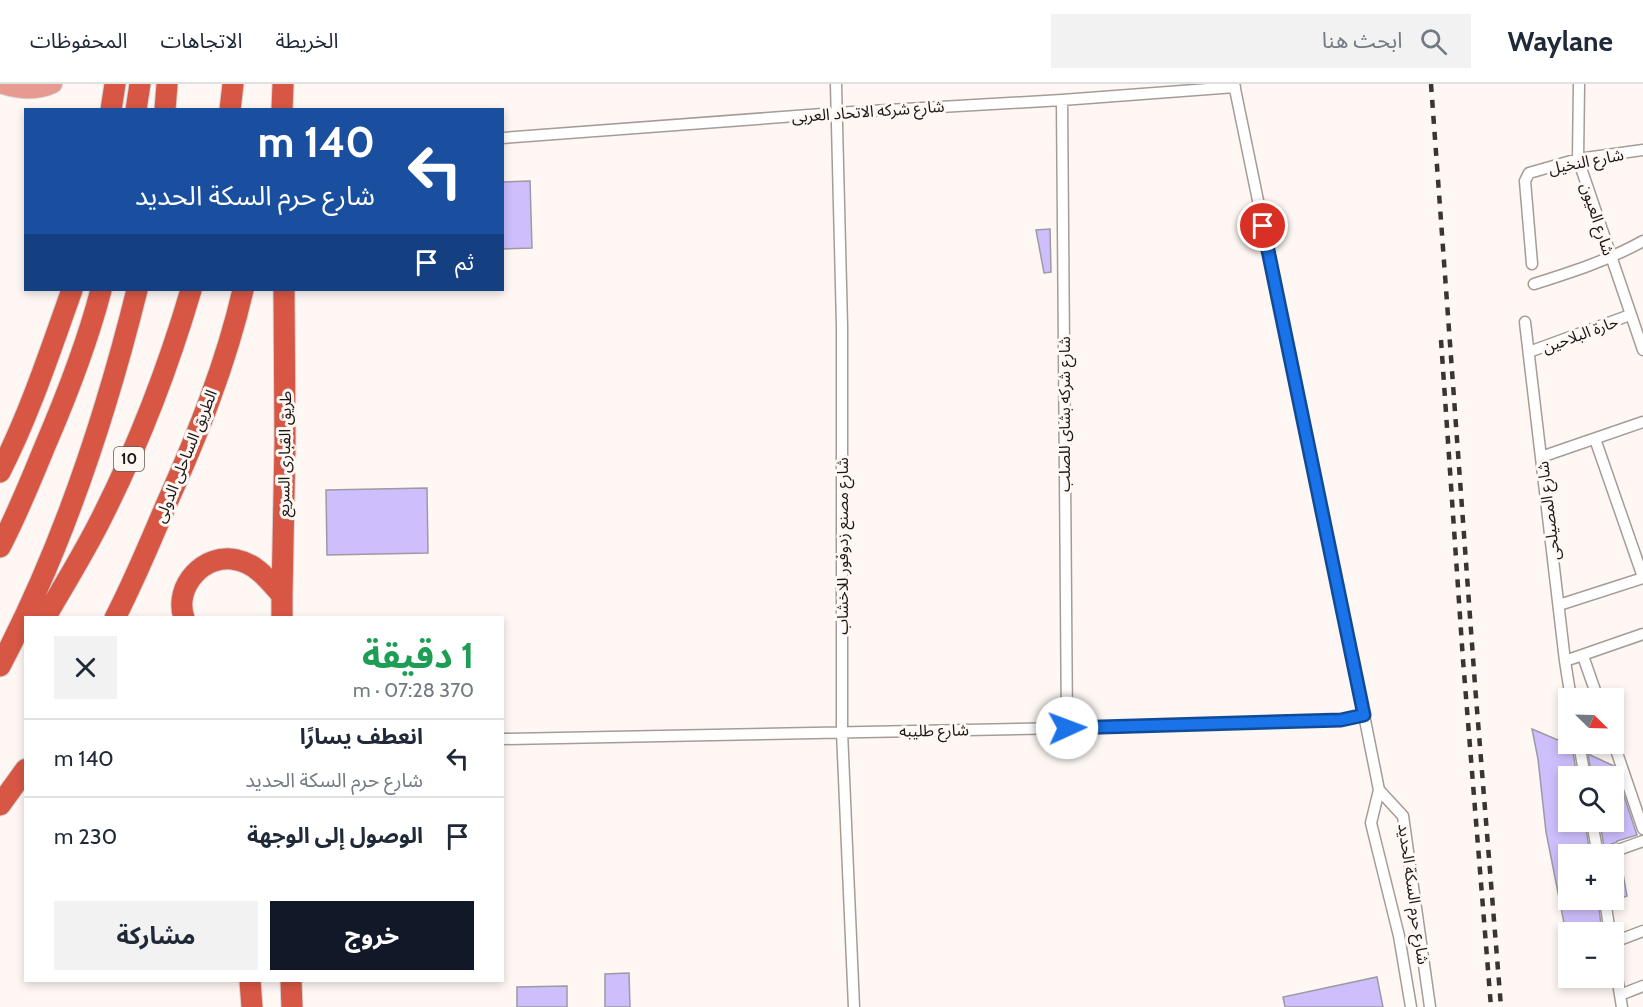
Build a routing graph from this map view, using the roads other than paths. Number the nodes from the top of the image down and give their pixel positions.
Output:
1 (0, 84) edge
2 (53, 84) edge
3 (115, 84) edge
4 (140, 84) edge
5 (167, 84) edge
6 (233, 84) edge
7 (283, 84) edge
8 (836, 84) edge
9 (1579, 84) edge
10 (1234, 85) edge
11 (1062, 100) junction
12 (111, 108) edge
13 (136, 108) edge
14 (165, 108) edge
15 (230, 108) edge
16 (282, 108) edge
17 (836, 113) junction
18 (504, 138) edge
19 (1643, 150) edge
20 (1578, 159) junction
21 (1643, 241) edge
22 (1610, 257) junction
23 (1532, 264) dead end
24 (1534, 284) dead end
25 (72, 291) edge
26 (101, 291) edge
27 (137, 291) edge
28 (191, 291) edge
29 (243, 291) edge
30 (284, 291) edge
31 (1630, 315) junction
32 (1525, 322) dead end
33 (1643, 350) edge
34 (1529, 352) junction
35 (1643, 422) edge
36 (1595, 439) junction
37 (1541, 458) junction
38 (0, 472) edge
39 (0, 548) edge
40 (1643, 578) edge
41 (282, 595) junction
42 (1559, 605) junction
43 (24, 616) edge
44 (46, 616) edge
45 (116, 616) edge
46 (183, 616) edge
47 (282, 616) edge
48 (24, 617) edge
49 (1643, 634) edge
50 (24, 650) edge
51 (1583, 656) junction
52 (1565, 661) junction
53 (0, 666) edge
54 (0, 684) edge
55 (1570, 688) edge
56 (1594, 688) edge
57 (1364, 715) junction
58 (1067, 728) junction
59 (842, 732) junction
60 (504, 739) edge
61 (1617, 754) edge
62 (24, 772) edge
63 (1379, 790) junction
64 (0, 805) edge
65 (1643, 829) edge
66 (1643, 841) edge
67 (1624, 848) edge
68 (1643, 931) edge
69 (1624, 938) edge
70 (249, 982) edge
71 (291, 982) edge
72 (1643, 986) edge
73 (1619, 988) edge
74 (1620, 995) junction
75 (252, 1007) edge
76 (292, 1007) edge
77 (854, 1007) edge
78 (1412, 1007) edge
79 (1430, 1007) edge
80 (1622, 1007) edge

1 - 2 main road
3 - 12 highway
4 - 13 highway
5 - 14 highway
6 - 15 highway
7 - 16 highway
8 - 17 street, شارع مصنع زدوفور للاخشاب
9 - 20 street, شارع العيون
10 - 11 street, شارع شركه الاتحاد العربى
10 - 57 street, شارع حرم السكة الحديد
11 - 17 street, شارع شركه الاتحاد العربى
11 - 58 street, شارع شركه بشاى للصلب
17 - 18 street, شارع شركه الاتحاد العربى
17 - 59 street, شارع مصنع زدوفور للاخشاب
19 - 20 street, شارع النخيل
20 - 22 street, شارع العيون
20 - 23 street, شارع النخيل
21 - 22 street
22 - 24 street
22 - 31 street, شارع العيون
25 - 38 highway
26 - 39 highway
27 - 43 highway
28 - 44 highway, 10
29 - 45 highway, الطريق الساحلى الدولى
30 - 41 highway, طريق القبارى السريع
31 - 33 street, شارع العيون
31 - 34 street, حارة البلاحين
32 - 34 street, شارع المصيلحى
34 - 37 street, شارع المصيلحى
35 - 36 street
36 - 37 street
36 - 40 street
37 - 42 street, شارع المصيلحى
40 - 42 street
41 - 46 highway
41 - 47 highway, طريق القبارى السريع
42 - 52 street, شارع المصيلحى
48 - 53 highway
49 - 51 street
50 - 54 highway
51 - 52 street
51 - 56 street
52 - 55 street, شارع المصيلحى
57 - 58 street, شارع طليبه
57 - 63 street, شارع حرم السكة الحديد
58 - 59 street, شارع طليبه
59 - 60 street, شارع طليبه
59 - 77 street, شارع مصنع زدوفور للاخشاب
61 - 65 street
62 - 64 highway
63 - 78 street, شارع حرم السكة الحديد
63 - 79 street, شارع حرم السكة الحديد
66 - 67 street
68 - 69 street
70 - 75 highway
71 - 76 highway
72 - 74 street
73 - 74 street
74 - 80 street

